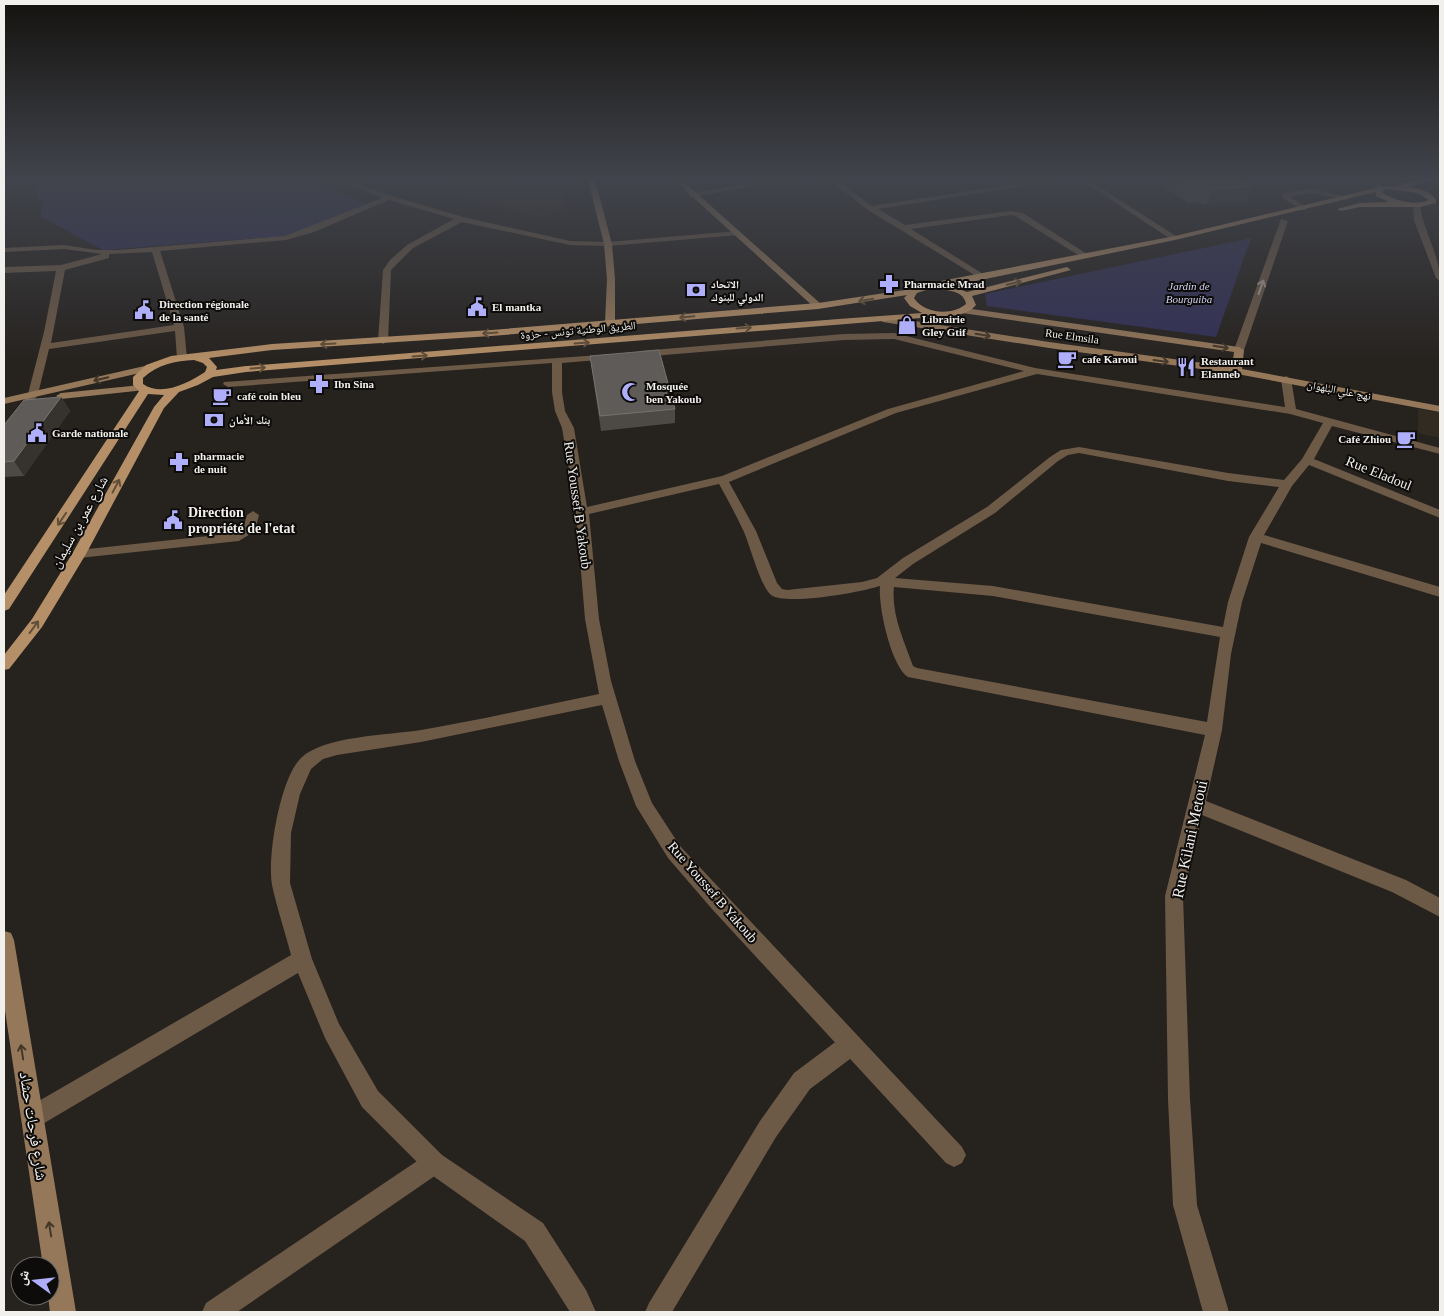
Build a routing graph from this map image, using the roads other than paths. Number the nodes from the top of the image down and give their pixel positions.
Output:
1 (236, 241) edge
2 (421, 241) edge
3 (563, 241) edge
4 (639, 241) edge
5 (747, 241) edge
6 (926, 241) edge
7 (1062, 241) edge
8 (1158, 241) edge
9 (1193, 241) edge
10 (1277, 241) edge
11 (1428, 241) edge
12 (608, 244) junction
13 (155, 248) junction
14 (4, 250) edge
15 (119, 252) junction
16 (1086, 256) junction
17 (1436, 258) edge
18 (1084, 266) dead end
19 (61, 268) junction
20 (1075, 268) dead end
21 (4, 270) edge
22 (984, 277) junction
23 (1440, 278) edge
24 (932, 287) junction
25 (914, 291) junction
26 (967, 295) junction
27 (818, 306) junction
28 (965, 310) junction
29 (948, 314) junction
30 (883, 319) junction
31 (610, 323) junction
32 (179, 326) junction
33 (383, 341) junction
34 (46, 347) junction
35 (1239, 350) junction
36 (194, 357) junction
37 (182, 358) junction
38 (556, 361) junction
39 (149, 368) junction
40 (1035, 371) junction
41 (1237, 371) junction
42 (210, 374) junction
43 (1286, 380) junction
44 (228, 384) dead end
45 (143, 389) junction
46 (175, 390) junction
47 (32, 397) junction
48 (4, 401) edge
49 (1440, 409) edge
50 (1291, 411) junction
51 (1330, 420) junction
52 (1440, 451) edge
53 (1307, 460) junction
54 (722, 480) junction
55 (1287, 484) junction
56 (582, 512) junction
57 (1440, 514) edge
58 (253, 515) dead end
59 (1256, 537) junction
60 (79, 554) junction
61 (885, 581) junction
62 (1440, 592) edge
63 (4, 606) edge
64 (1229, 633) junction
65 (4, 665) edge
66 (608, 698) junction
67 (1214, 730) junction
68 (1195, 804) junction
69 (1440, 908) edge
70 (4, 940) edge
71 (302, 959) junction
72 (850, 1045) junction
73 (33, 1117) junction
74 (954, 1155) dead end
75 (434, 1163) junction
76 (63, 1312) edge
77 (215, 1312) edge
78 (583, 1312) edge
79 (658, 1312) edge
80 (1216, 1312) edge

1 - 13 street
2 - 33 street
3 - 12 street
4 - 12 street
5 - 27 street
6 - 22 street
7 - 16 street
8 - 16 main road, الطريق الوطنية تونس - حزوة
9 - 18 main road
35 -> 10 street
11 - 17 street
12 - 31 street
13 - 15 street
13 - 32 street
14 - 15 street
15 - 19 street
16 - 22 main road, الطريق الوطنية تونس - حزوة
17 - 23 street
19 - 21 street
19 - 34 street
26 -> 20 main road
22 - 24 main road, الطريق الوطنية تونس - حزوة
24 - 25 main road, الطريق الوطنية تونس - حزوة
24 - 26 main road
25 -> 27 main road, الطريق الوطنية تونس - حزوة
25 - 29 main road
26 - 28 main road
27 -> 31 main road, الطريق الوطنية تونس - حزوة
28 - 29 main road
28 -> 35 street
29 - 30 main road, الطريق الوطنية تونس - حزوة
30 -> 41 street, Rue Elmsila
42 -> 30 main road, الطريق الوطنية تونس - حزوة
31 -> 33 main road, الطريق الوطنية تونس - حزوة
32 - 34 street
32 - 37 street
33 -> 36 main road, الطريق الوطنية تونس - حزوة
34 - 47 street
35 - 41 street
36 - 37 main road, الطريق الوطنية تونس - حزوة
36 - 42 main road
37 - 39 main road, الطريق الوطنية تونس - حزوة
38 - 40 street
38 - 44 street
38 - 56 street, Rue Youssef B Yakoub
39 - 45 main road, شارع عمر بن سليمان
39 -> 47 street
40 - 50 street
40 - 54 street
41 - 43 street, نهج علي البلهوان
42 - 46 main road
43 - 49 street, نهج علي البلهوان
43 - 50 street
45 - 46 main road
45 - 47 street
45 -> 63 main road, شارع عمر بن سليمان
60 -> 46 main road, شارع عمر بن سليمان
47 - 48 street
50 - 51 street
51 - 52 street
51 - 53 street, Rue Kilani Metoui
53 - 55 street, Rue Kilani Metoui
53 - 57 street, Rue Eladoul
54 - 56 street
54 - 61 street
55 - 59 street, Rue Kilani Metoui
55 - 61 street
56 - 66 street, Rue Youssef B Yakoub
58 - 60 street
59 - 62 street
59 - 64 street, Rue Kilani Metoui
65 -> 60 main road, شارع عمر بن سليمان
61 - 64 street
61 - 67 street
64 - 67 street, Rue Kilani Metoui
66 - 71 street
66 - 72 street, Rue Youssef B Yakoub
67 - 68 street, Rue Kilani Metoui
68 - 69 street
68 - 80 street, Rue Kilani Metoui
73 -> 70 street, شارع فرحات حشاد
71 - 73 street
71 - 75 street
72 - 74 street, Rue Youssef B Yakoub
72 - 79 street
76 -> 73 street, شارع فرحات حشاد
75 - 77 street
75 - 78 street

